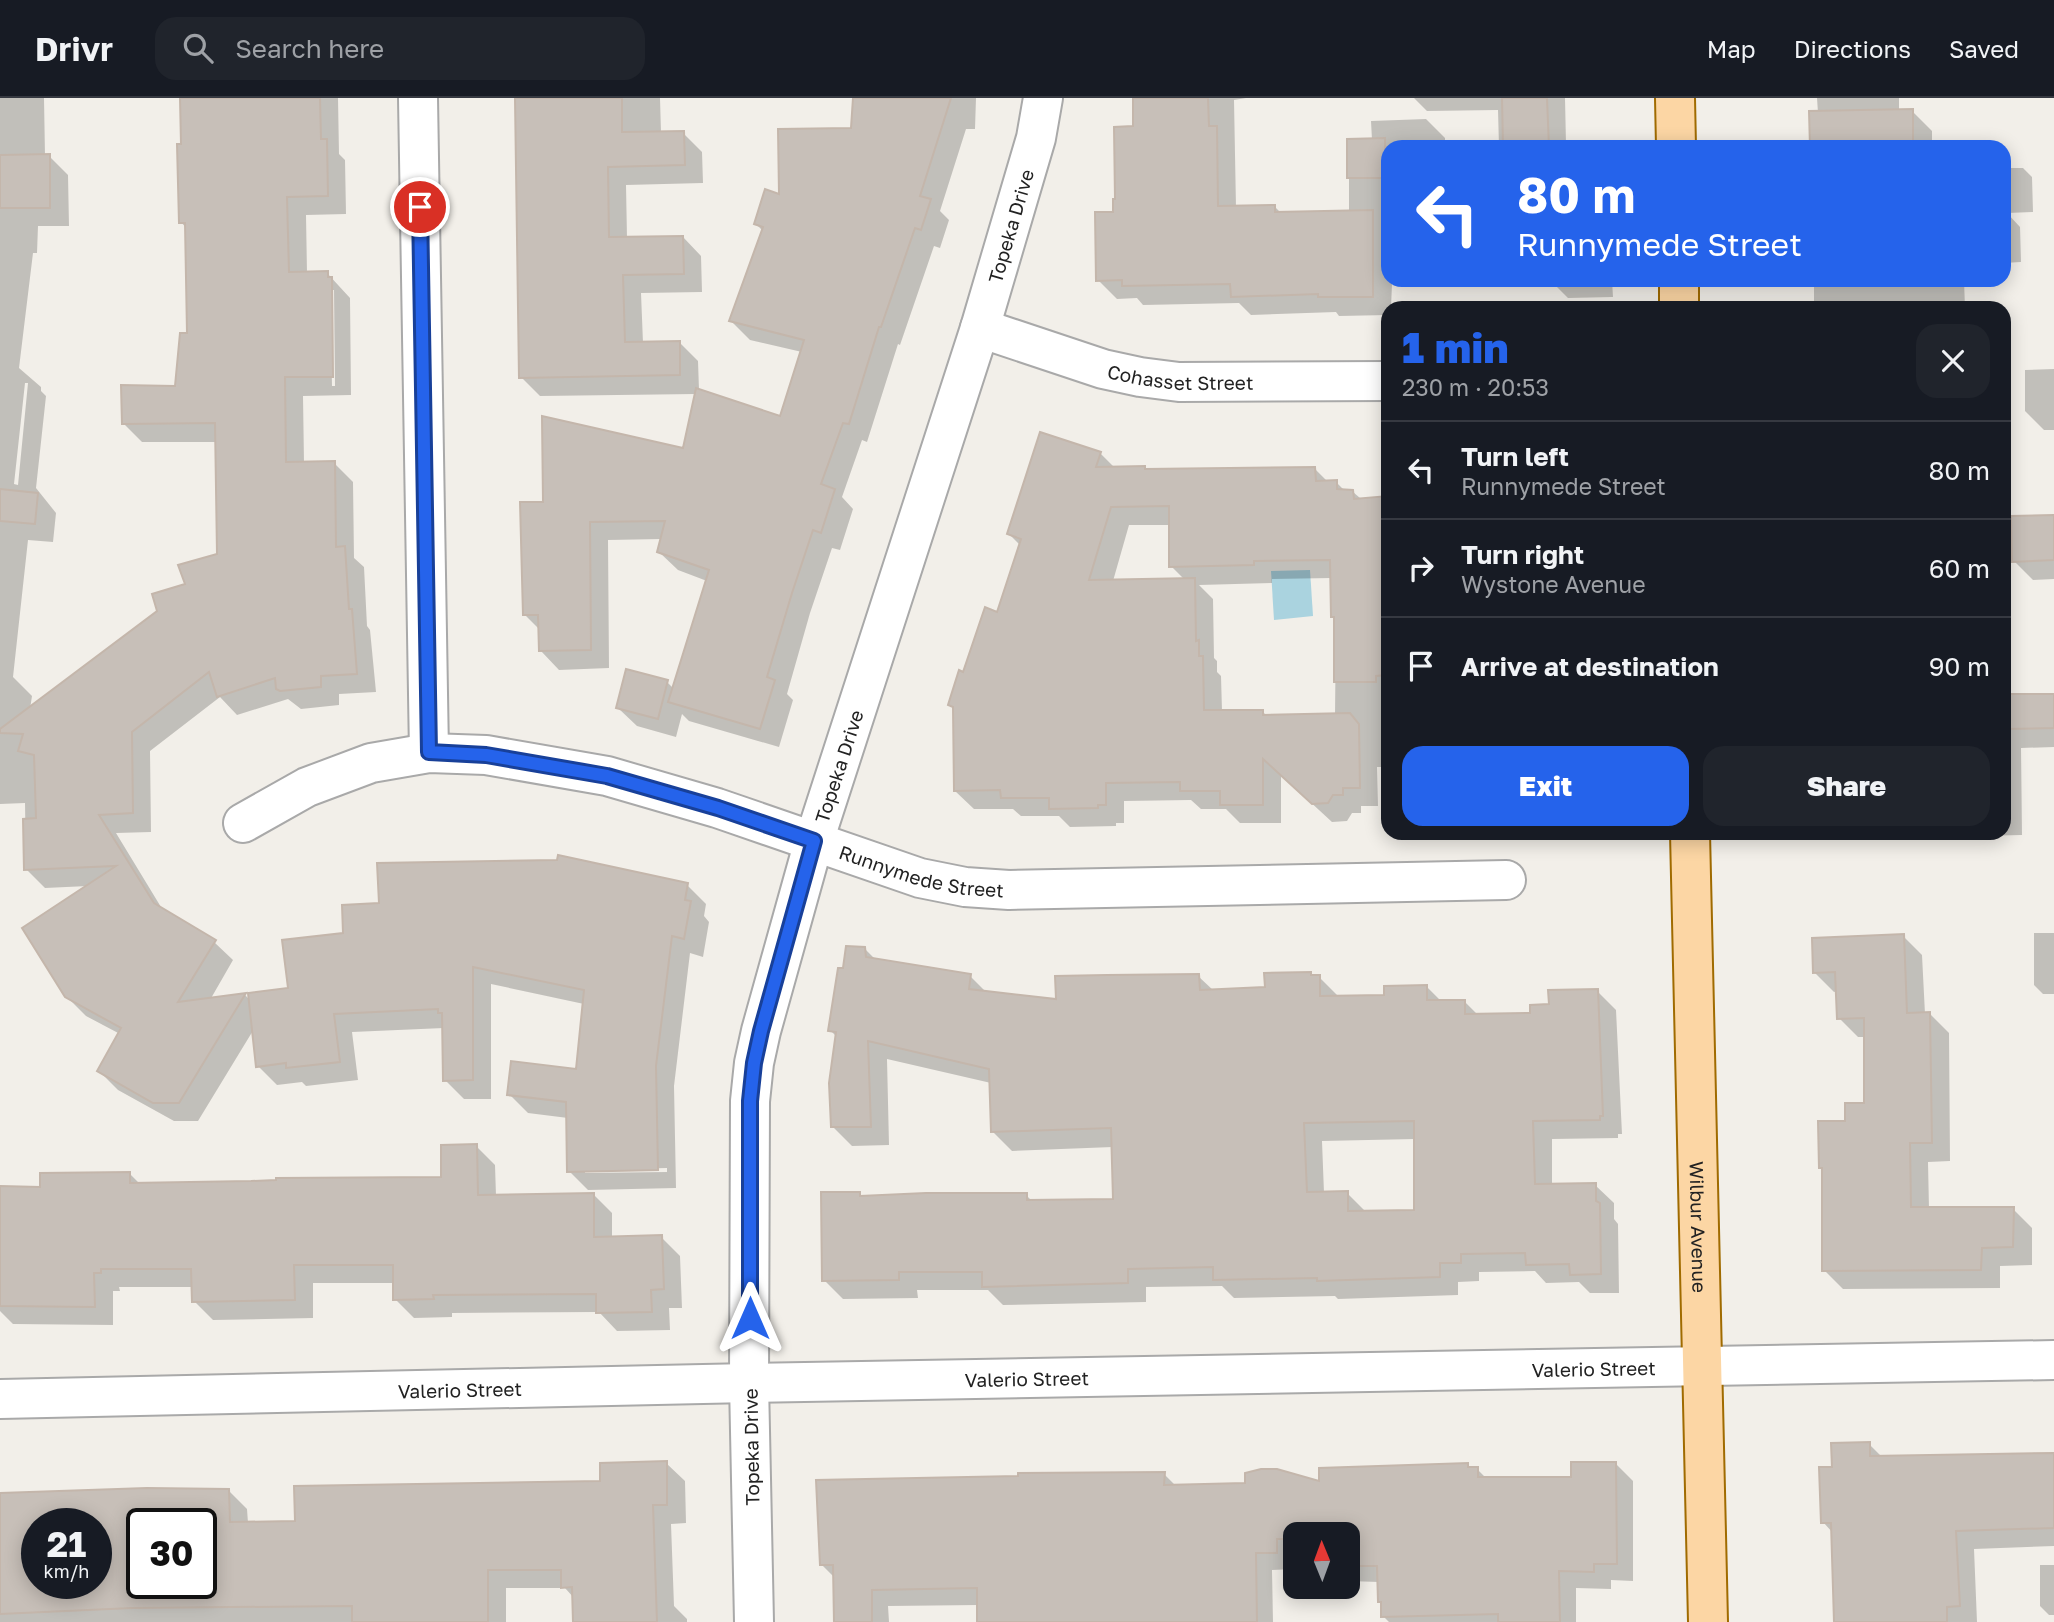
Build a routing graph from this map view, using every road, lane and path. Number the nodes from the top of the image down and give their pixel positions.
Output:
1 (418, 98) edge
2 (1043, 98) edge
3 (1675, 98) edge
4 (1676, 140) edge
5 (980, 328) junction
6 (1381, 381) edge
7 (429, 752) junction
8 (243, 823) dead end
9 (1690, 840) edge
10 (814, 841) junction
11 (1506, 880) dead end
12 (2054, 1360) edge
13 (1701, 1366) junction
14 (749, 1383) junction
15 (0, 1399) edge
16 (754, 1622) edge
17 (1708, 1622) edge

1 - 7 street
2 - 5 street, Topeka Drive
3 - 4 main road
5 - 6 street, Cohasset Street
5 - 10 street, Topeka Drive
7 - 8 street, Runnymede Street
7 - 10 street, Runnymede Street
9 - 13 main road, Wilbur Avenue
10 - 11 street, Runnymede Street
10 - 14 street, Topeka Drive
12 - 13 street, Valerio Street
13 - 14 street, Valerio Street
13 - 17 main road, Wilbur Avenue
14 - 15 street, Valerio Street
14 - 16 street, Topeka Drive

